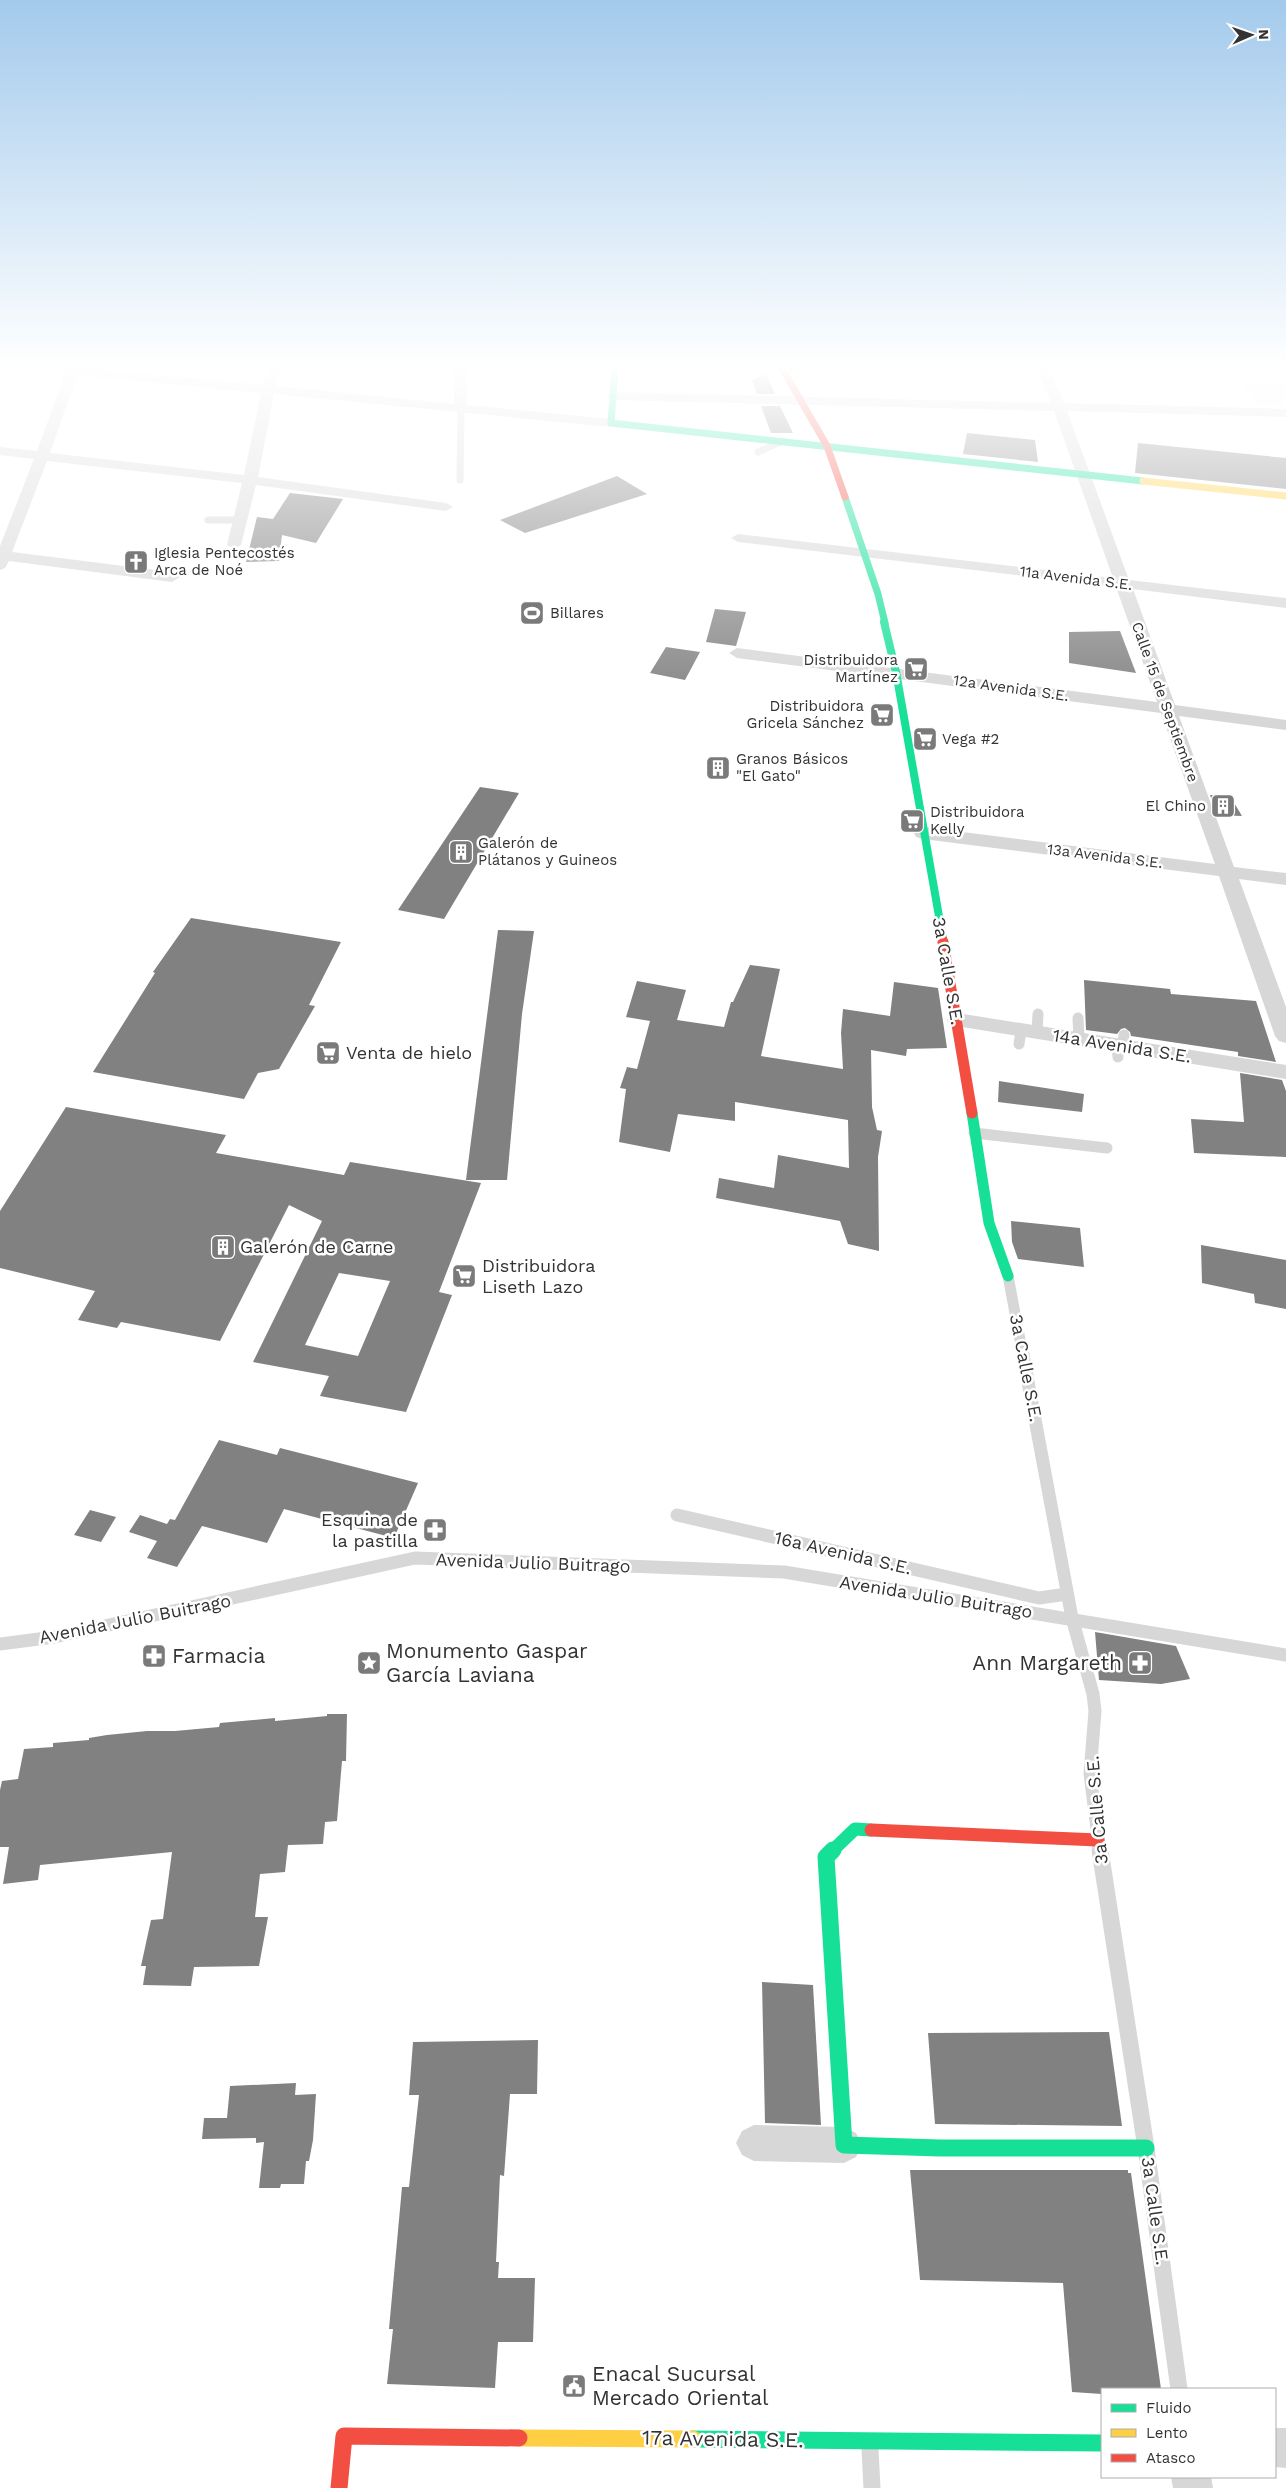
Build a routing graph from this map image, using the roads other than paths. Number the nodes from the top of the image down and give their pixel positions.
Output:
1 (31, 484) edge
2 (249, 484) edge
3 (280, 484) edge
4 (840, 484) edge
5 (1086, 484) edge
6 (1165, 484) edge
7 (1286, 496) edge
8 (446, 507) dead end
9 (208, 520) dead end
10 (240, 520) junction
11 (738, 538) dead end
12 (234, 545) dead end
13 (865, 554) junction
14 (1, 558) edge
15 (172, 577) dead end
16 (1122, 584) junction
17 (1286, 604) edge
18 (736, 653) dead end
19 (896, 672) junction
20 (1168, 710) junction
21 (1286, 725) edge
22 (923, 833) junction
23 (1227, 871) junction
24 (1286, 880) edge
25 (1078, 1018) dead end
26 (957, 1020) junction
27 (1286, 1036) edge
28 (1079, 1039) junction
29 (1286, 1072) edge
30 (974, 1133) junction
31 (1107, 1148) dead end
32 (1008, 1276) joint
33 (677, 1515) dead end
34 (1067, 1594) junction
35 (1072, 1618) junction
36 (0, 1644) edge
37 (1286, 1655) edge
38 (1098, 1840) junction
39 (754, 2143) dead end
40 (844, 2145) junction
41 (1146, 2148) junction
42 (1179, 2388) edge
43 (870, 2441) junction
44 (1101, 2443) edge
45 (338, 2488) edge
46 (872, 2488) edge

1 - 14 street
2 - 10 street
3 - 8 street
4 - 13 street, 3a Calle S.E.
5 - 16 street, Calle 15 de Septiembre
6 - 7 street
9 - 10 lane
10 - 12 street
11 - 13 street, 11a Avenida S.E.
13 - 16 street, 11a Avenida S.E.
13 - 19 street, 3a Calle S.E.
14 - 15 street
16 - 17 street, 11a Avenida S.E.
16 - 20 street, Calle 15 de Septiembre
18 - 19 street, 12a Avenida S.E.
19 - 20 street, 12a Avenida S.E.
19 - 22 street, 3a Calle S.E.
20 - 21 street, 12a Avenida S.E.
20 - 23 street, Calle 15 de Septiembre
22 - 23 street, 13a Avenida S.E.
22 - 26 street, 3a Calle S.E.
23 - 24 street, 13a Avenida S.E.
23 - 27 street, Calle 15 de Septiembre
25 - 28 lane
26 - 28 street, 14a Avenida S.E.
26 - 30 street, 3a Calle S.E.
28 - 29 street, 14a Avenida S.E.
30 - 31 lane
30 - 32 street, 3a Calle S.E.
32 - 34 lane, 3a Calle S.E.
33 - 34 lane, 16a Avenida S.E.
34 - 35 lane, 3a Calle S.E.
35 - 36 lane, Avenida Julio Buitrago
35 - 37 lane
35 - 38 lane, 3a Calle S.E.
38 - 40 street
38 - 41 lane, 3a Calle S.E.
39 - 40 street
40 - 41 street
41 - 42 lane, 3a Calle S.E.
43 - 44 street, 17a Avenida S.E.
43 - 45 street, 17a Avenida S.E.
43 - 46 lane

